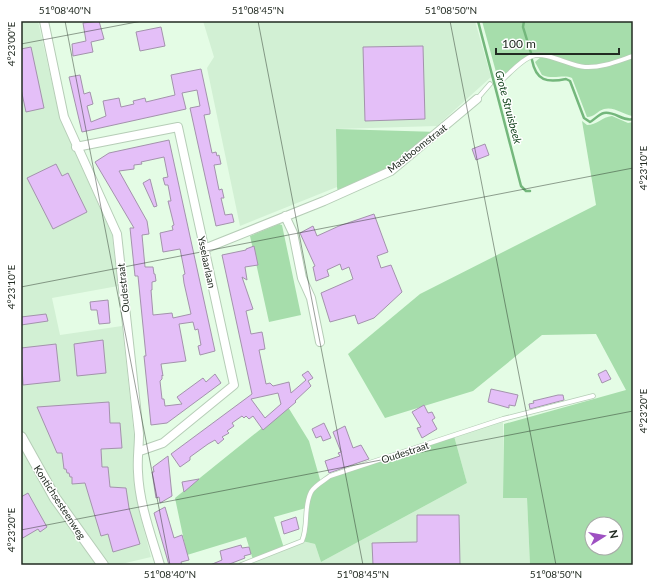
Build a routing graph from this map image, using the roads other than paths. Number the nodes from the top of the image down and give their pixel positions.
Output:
1 (44, 21) edge
2 (633, 56) edge
3 (501, 81) dead end
4 (490, 84) dead end
5 (477, 99) joint
6 (76, 147) junction
7 (285, 216) junction
8 (204, 249) junction
9 (320, 342) dead end
10 (593, 396) dead end
11 (21, 437) edge
12 (140, 451) junction
13 (103, 565) edge
14 (160, 565) edge
15 (241, 565) edge

1 - 6 street, Oudestraat
2 - 3 lane
4 - 5 lane
5 - 7 street, Mastboomstraat
6 - 8 street, Ysselaarlaan
6 - 12 street, Oudestraat
7 - 8 street, Mastboomstraat
7 - 9 street
8 - 12 street, Ysselaarlaan
10 - 15 lane, Oudestraat
11 - 13 street, Kontichsesteenweg
12 - 14 street, Oudestraat

